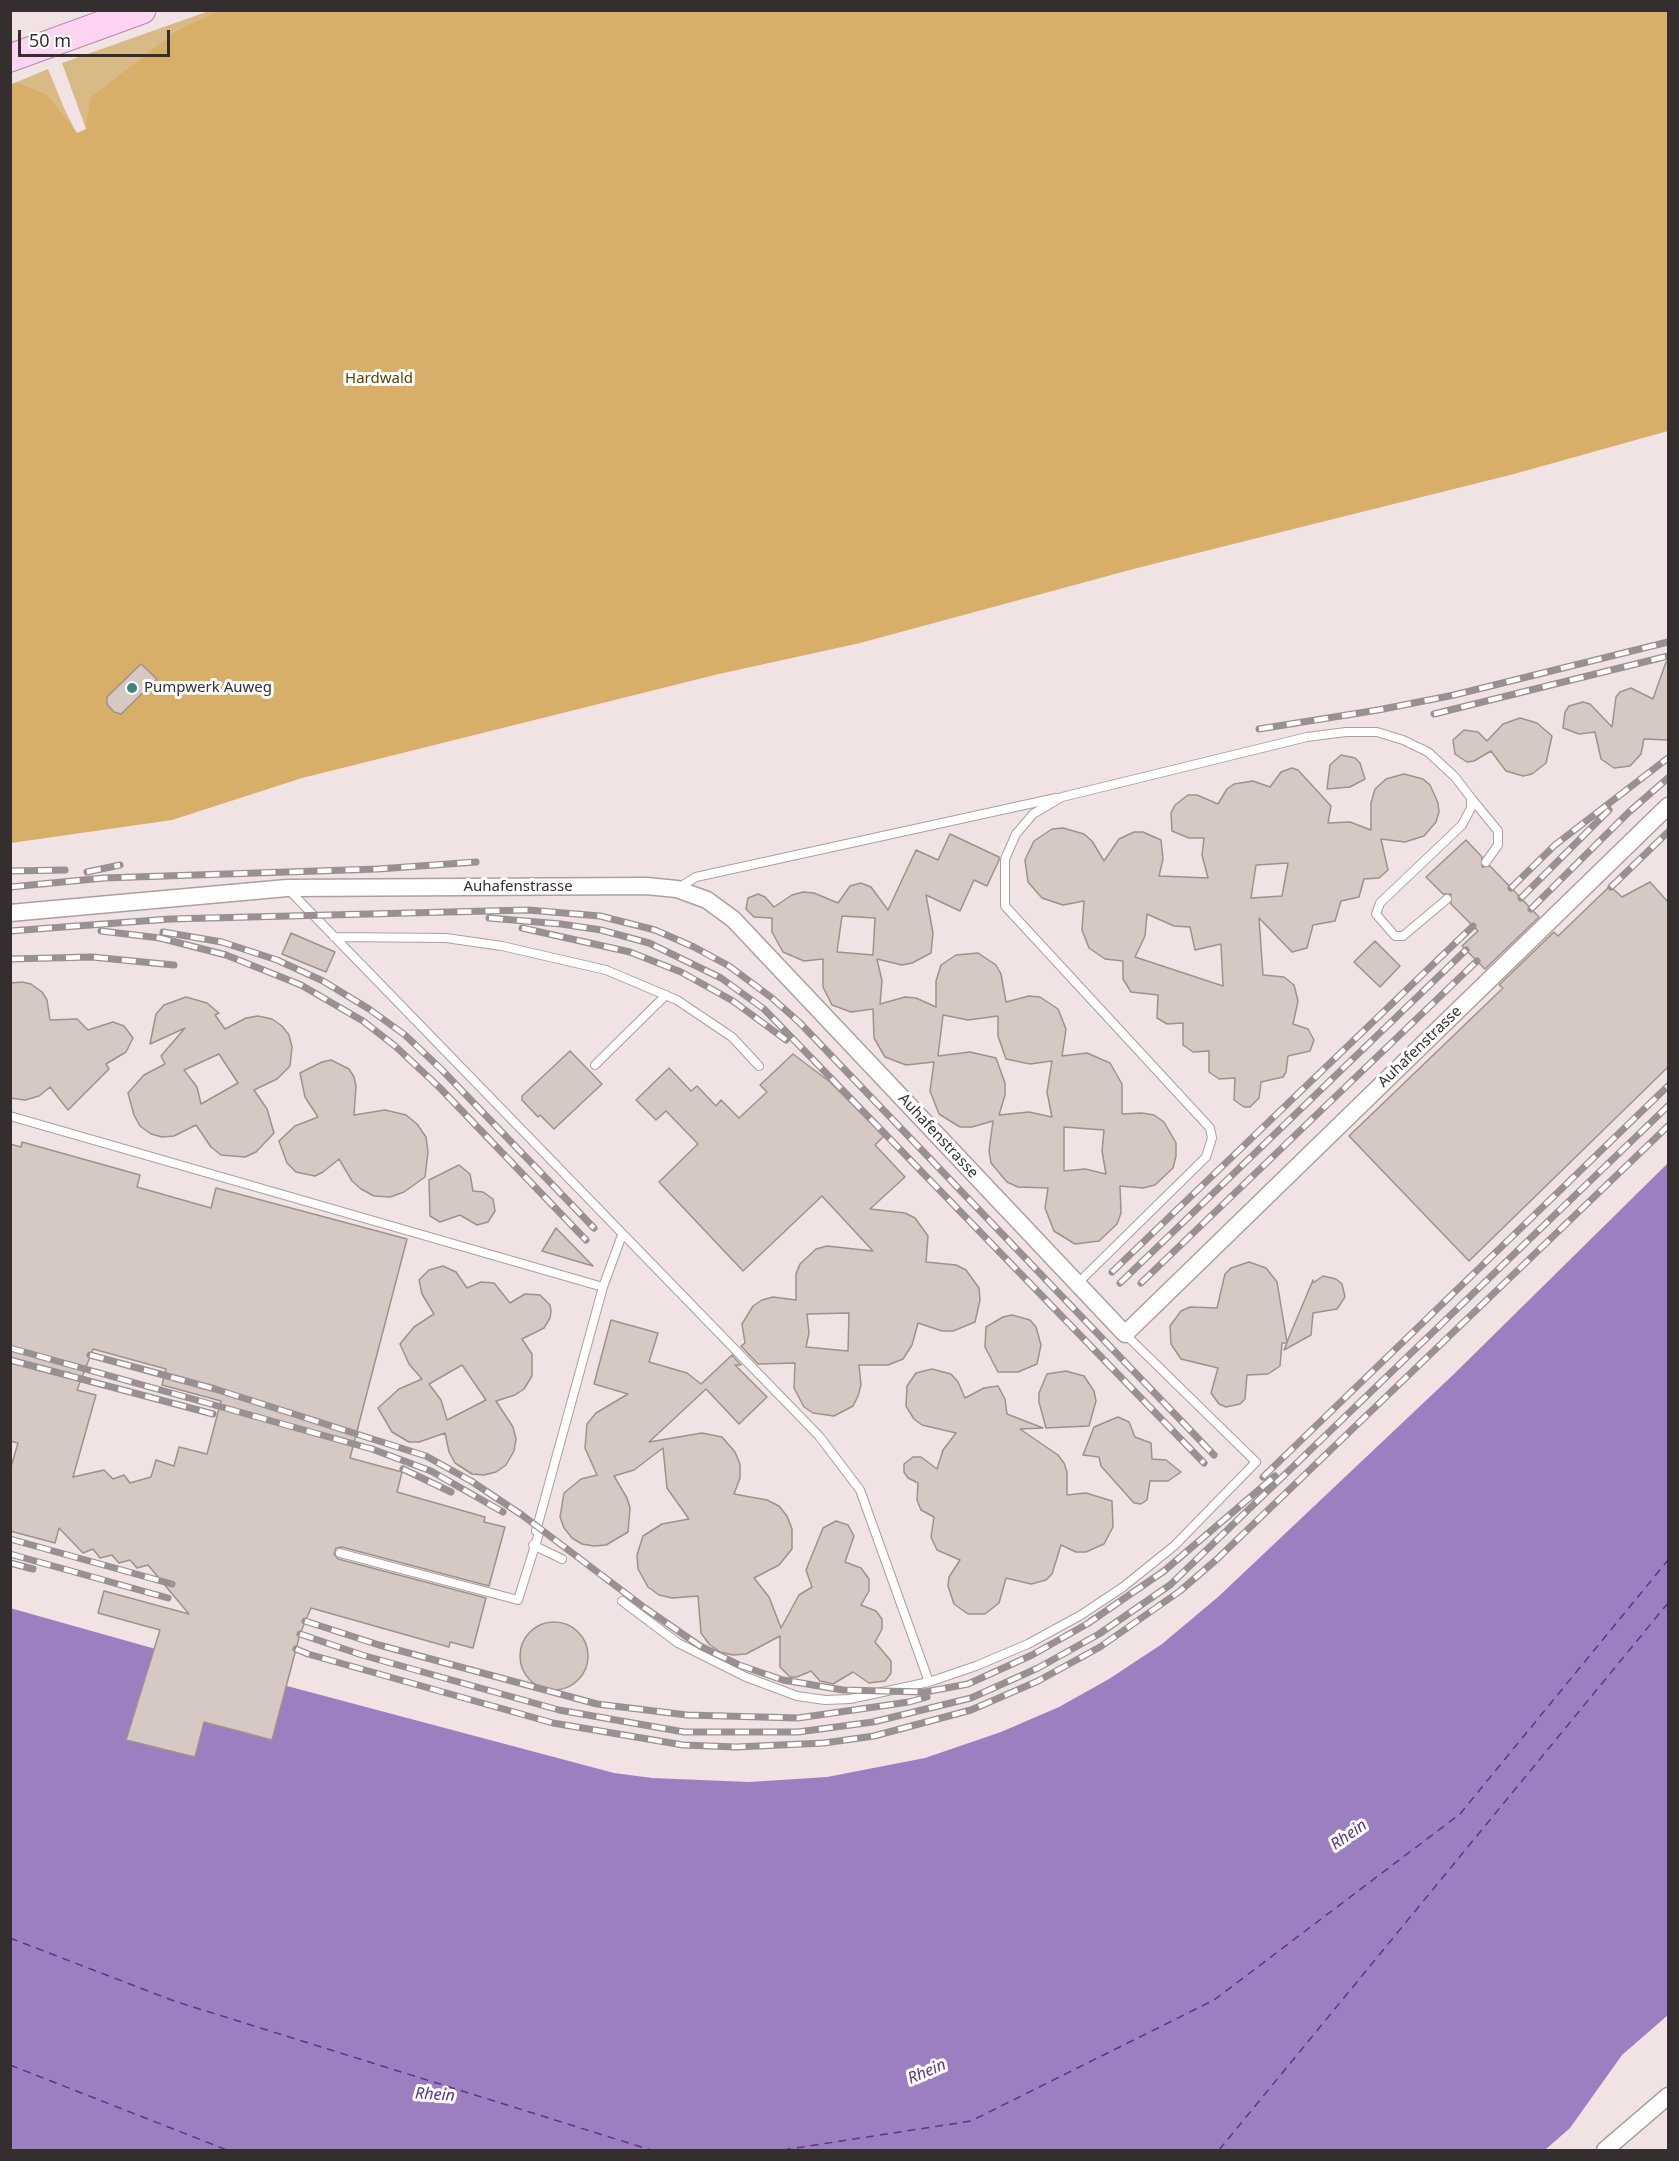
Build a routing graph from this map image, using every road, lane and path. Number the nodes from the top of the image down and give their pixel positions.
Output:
1 (92, 10) edge
2 (142, 10) edge
3 (10, 40) edge
4 (10, 58) edge
5 (1062, 797) junction
6 (1471, 798) junction
7 (1668, 806) edge
8 (1486, 862) dead end
9 (287, 888) junction
10 (677, 889) junction
11 (1447, 899) dead end
12 (10, 913) edge
13 (334, 937) junction
14 (666, 995) junction
15 (595, 1065) dead end
16 (759, 1066) dead end
17 (10, 1116) edge
18 (622, 1235) junction
19 (1077, 1284) junction
20 (603, 1287) junction
21 (1125, 1334) junction
22 (533, 1545) junction
23 (340, 1553) dead end
24 (562, 1558) dead end
25 (622, 1601) dead end
26 (929, 1682) junction
27 (1668, 2096) edge
28 (1605, 2151) edge

1 - 3 main road
2 - 4 main road
5 - 6 lane
5 - 10 lane
5 - 19 lane
6 - 8 lane
6 - 11 lane
7 - 21 street, Auhafenstrasse
9 - 10 street, Auhafenstrasse
9 - 12 street, Auhafenstrasse
9 - 13 lane
10 - 19 street, Auhafenstrasse
13 - 14 lane
13 - 18 lane
14 - 15 lane
14 - 16 lane
17 - 20 lane
18 - 20 lane
18 - 26 lane
19 - 21 street, Auhafenstrasse
20 - 22 lane
21 - 26 lane
22 - 23 lane
22 - 24 lane
25 - 26 lane
27 - 28 street

